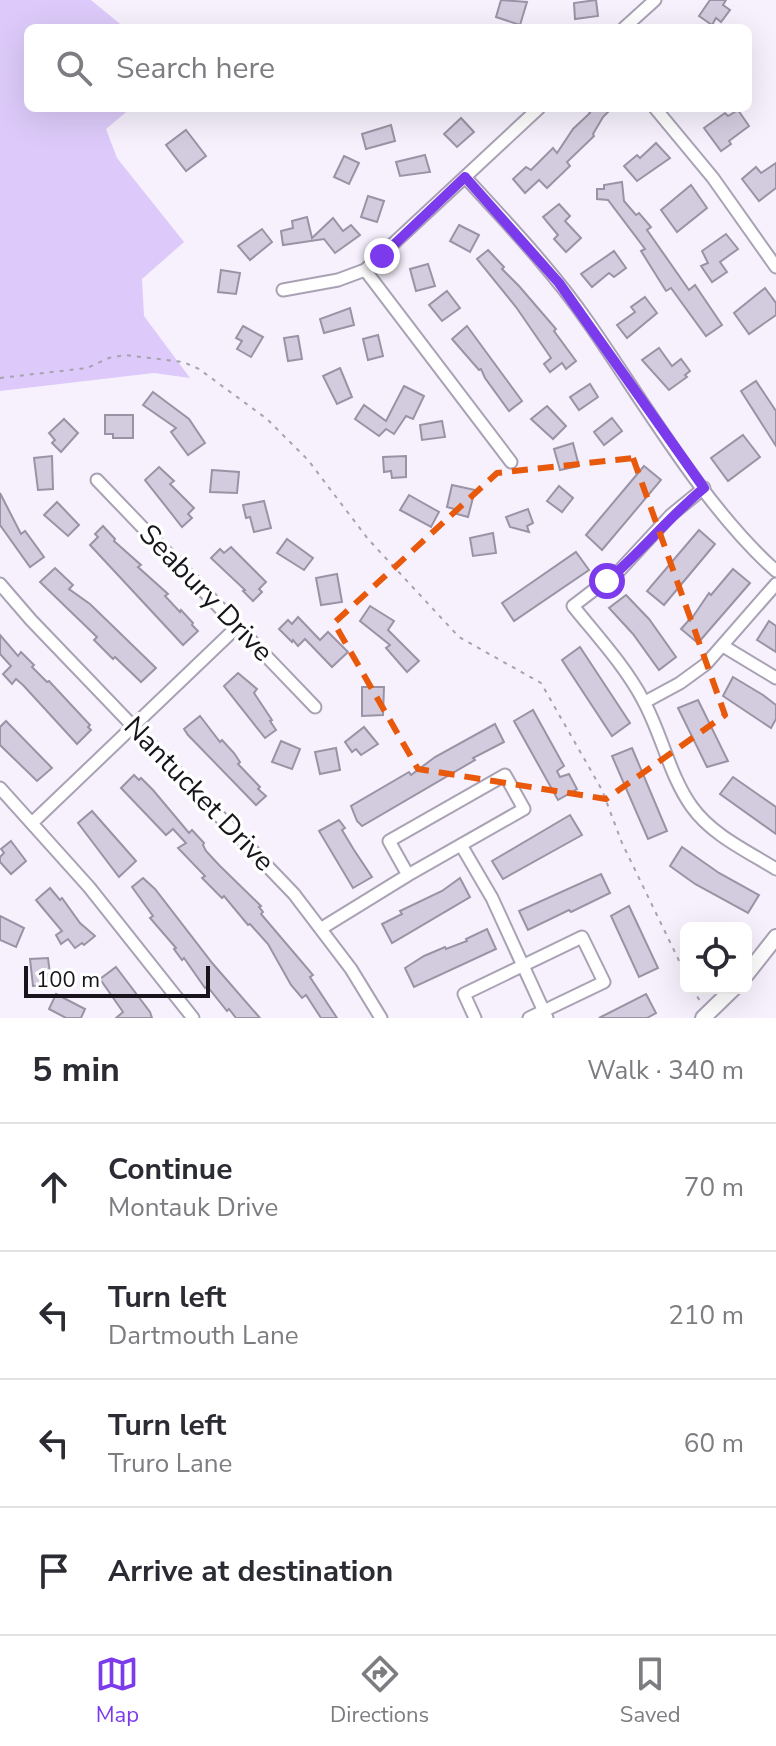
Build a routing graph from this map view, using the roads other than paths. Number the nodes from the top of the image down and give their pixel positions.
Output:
1 (655, 0) edge
2 (628, 24) edge
3 (535, 112) edge
4 (658, 112) edge
5 (465, 177) junction
6 (776, 267) edge
7 (365, 270) junction
8 (283, 290) dead end
9 (511, 462) dead end
10 (97, 480) dead end
11 (704, 488) junction
12 (776, 571) edge
13 (0, 584) edge
14 (776, 584) edge
15 (238, 626) junction
16 (723, 646) junction
17 (776, 678) edge
18 (645, 702) junction
19 (315, 707) dead end
20 (135, 727) junction
21 (0, 788) edge
22 (32, 823) junction
23 (461, 845) junction
24 (776, 869) edge
25 (408, 875) junction
26 (322, 928) junction
27 (776, 937) edge
28 (523, 965) junction
29 (752, 967) edge
30 (728, 994) edge
31 (546, 1014) edge
32 (193, 1018) edge
33 (381, 1018) edge
34 (475, 1018) edge
35 (529, 1018) edge
36 (703, 1018) edge

1 - 2 street
3 - 5 street
4 - 6 street
5 - 7 street
5 - 11 street
7 - 8 street
7 - 9 street
10 - 15 street, Seabury Drive
11 - 12 street
11 - 18 street
13 - 20 street, Nantucket Drive
14 - 16 street
15 - 19 street, Seabury Drive
15 - 20 street
16 - 17 street
16 - 18 street
18 - 24 street
20 - 22 street
20 - 26 street, Nantucket Drive
21 - 22 street
22 - 32 street
23 - 25 street
23 - 25 street
23 - 28 street
25 - 26 street
26 - 33 street, Nantucket Drive
27 - 29 street
28 - 31 street
28 - 31 street
28 - 34 street
30 - 36 street
31 - 35 street

